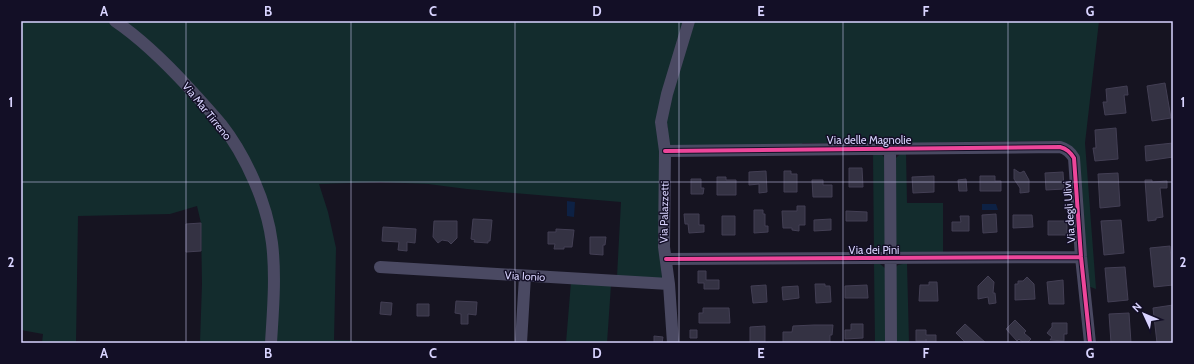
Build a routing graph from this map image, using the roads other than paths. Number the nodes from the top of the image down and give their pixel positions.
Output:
1 (115, 21) edge
2 (689, 21) edge
3 (890, 149) junction
4 (665, 151) junction
5 (1071, 153) joint
6 (1082, 257) junction
7 (666, 259) junction
8 (890, 259) junction
9 (380, 267) dead end
10 (525, 276) junction
11 (669, 284) junction
12 (271, 343) edge
13 (521, 343) edge
14 (673, 343) edge
15 (891, 343) edge
16 (1090, 343) edge

1 - 12 street, Via Mar Tirreno
2 - 4 street, Via Palazzetti
3 - 4 street, Via delle Magnolie
3 - 5 street, Via delle Magnolie
3 - 8 street
4 - 7 street, Via Palazzetti
5 - 6 street, Via degli Ulivi
6 - 8 street, Via dei Pini
6 - 16 street, Via degli Ulivi
7 - 8 street, Via dei Pini
7 - 11 street, Via Palazzetti
8 - 15 street
9 - 10 street, Via Ionio
10 - 11 street, Via Ionio
10 - 13 street
11 - 14 street, Via Palazzetti

